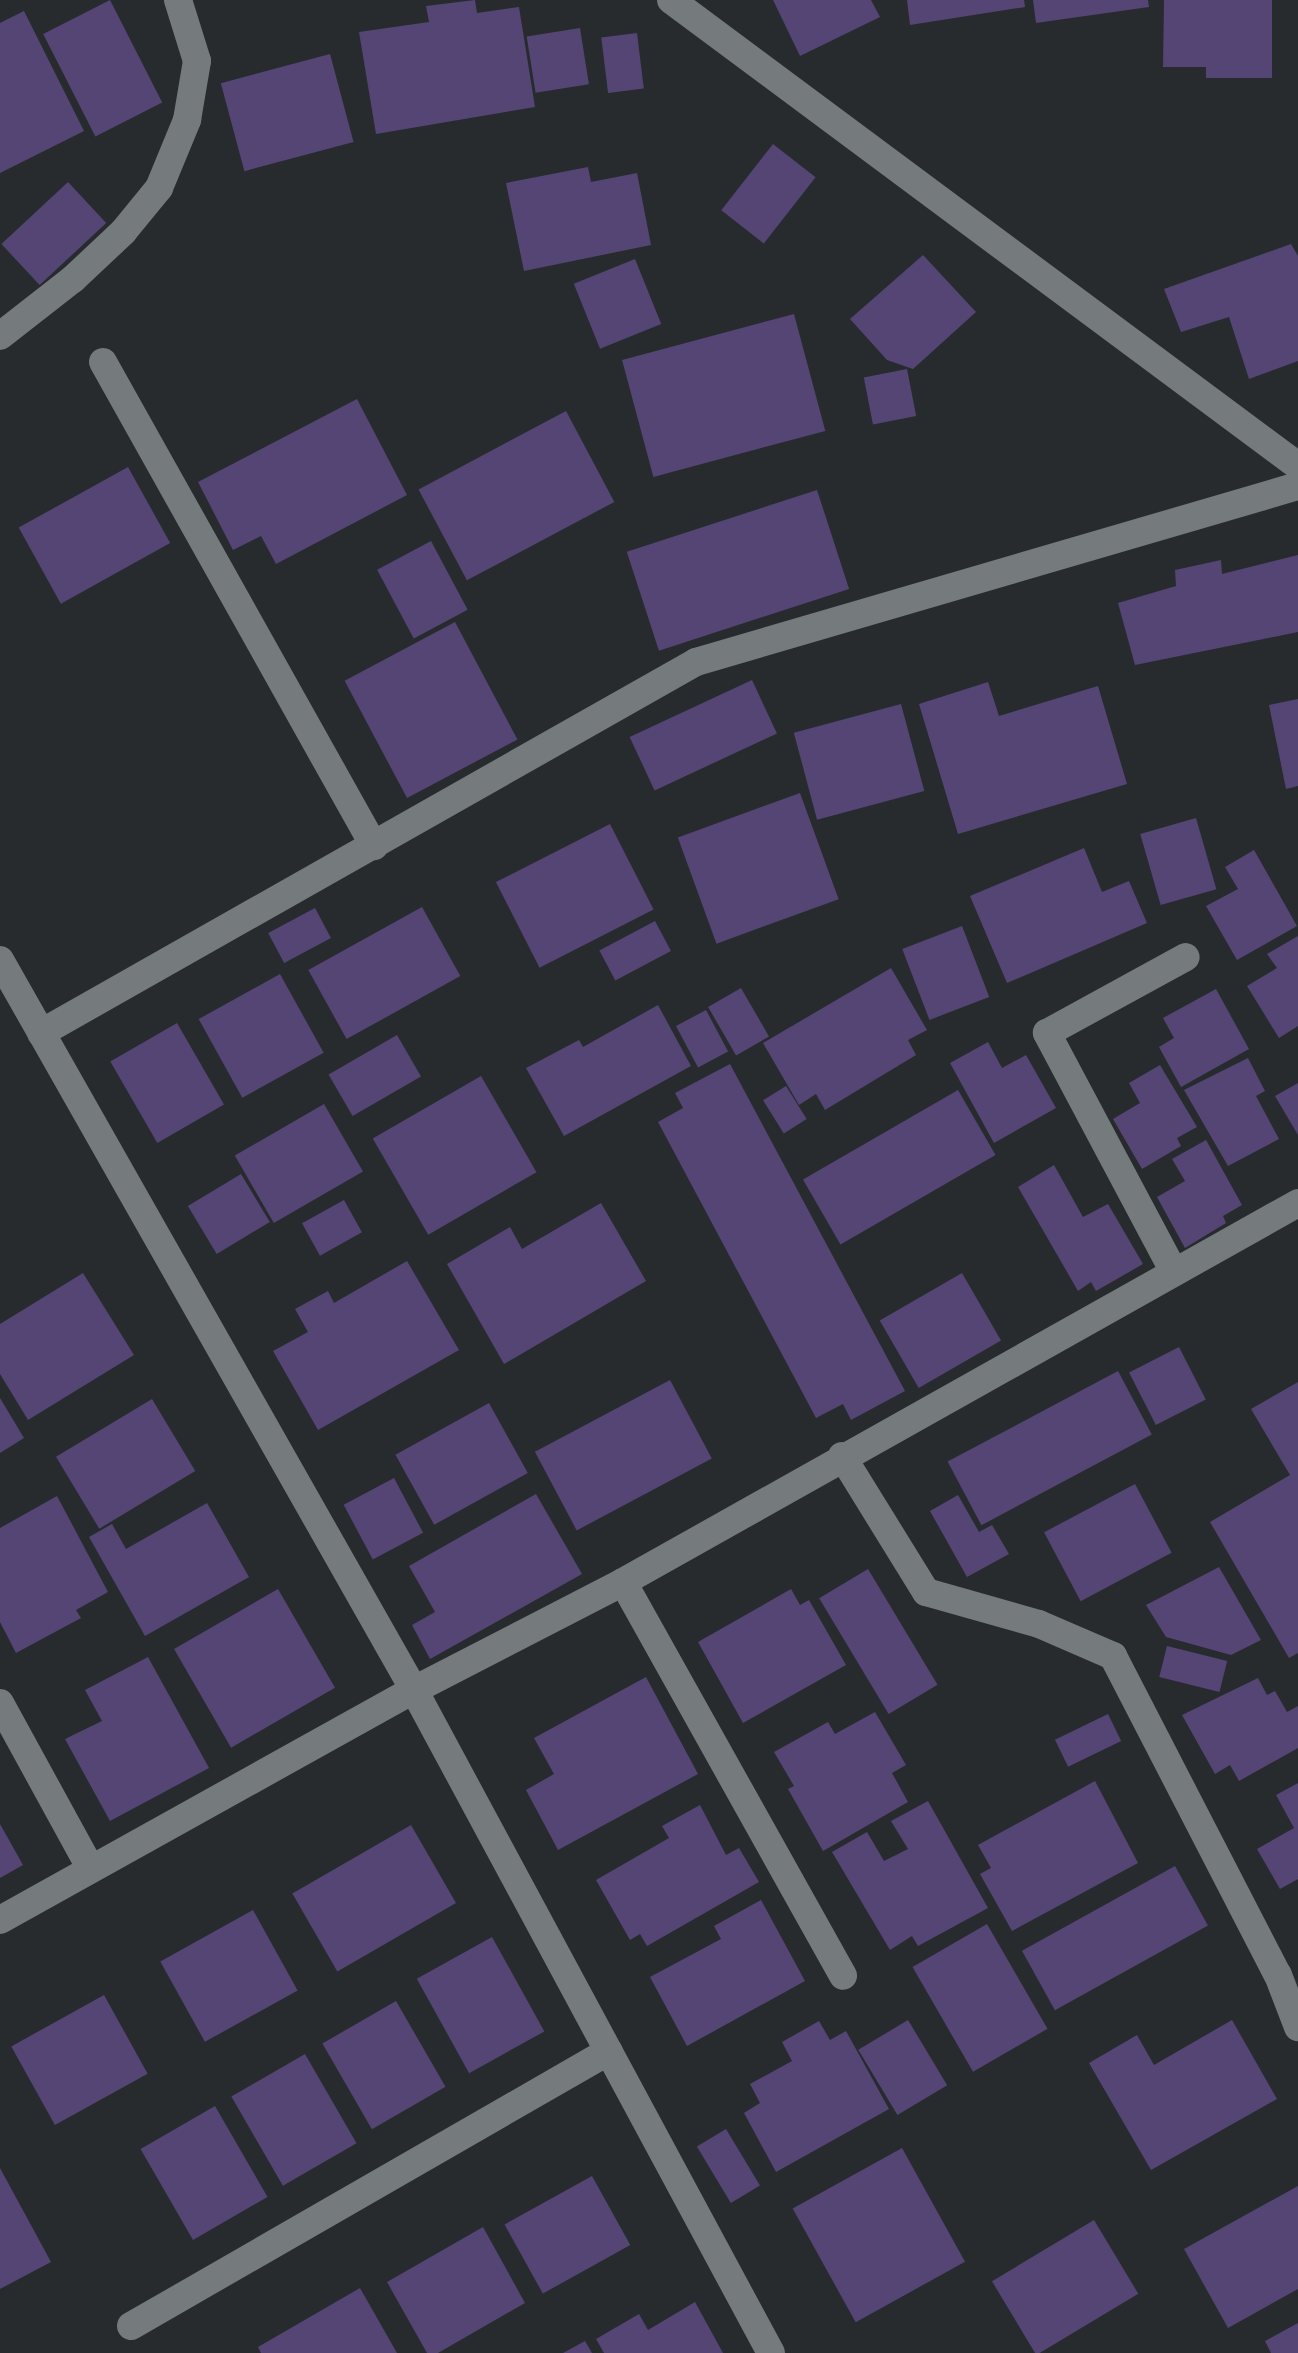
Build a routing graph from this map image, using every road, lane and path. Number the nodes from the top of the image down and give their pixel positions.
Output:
1 (178, 0) edge
2 (671, 0) edge
3 (0, 336) edge
4 (102, 362) dead end
5 (1298, 466) edge
6 (1298, 486) edge
7 (374, 846) junction
8 (1186, 957) dead end
9 (0, 960) edge
10 (41, 1032) junction
11 (1298, 1203) edge
12 (1174, 1272) junction
13 (842, 1456) junction
14 (622, 1582) junction
15 (414, 1690) junction
16 (0, 1702) edge
17 (92, 1870) junction
18 (0, 1920) edge
19 (843, 1976) dead end
20 (1298, 2027) edge
21 (609, 2051) junction
22 (130, 2326) dead end
23 (771, 2353) edge

1 - 3 street
2 - 5 street
4 - 7 street
6 - 7 street
7 - 10 street
8 - 12 street
9 - 10 street
10 - 15 street
11 - 12 street
12 - 13 street
13 - 14 street
13 - 20 street
14 - 15 street
14 - 19 street
15 - 17 street
15 - 21 street
16 - 17 street
17 - 18 street
21 - 22 street
21 - 23 street

